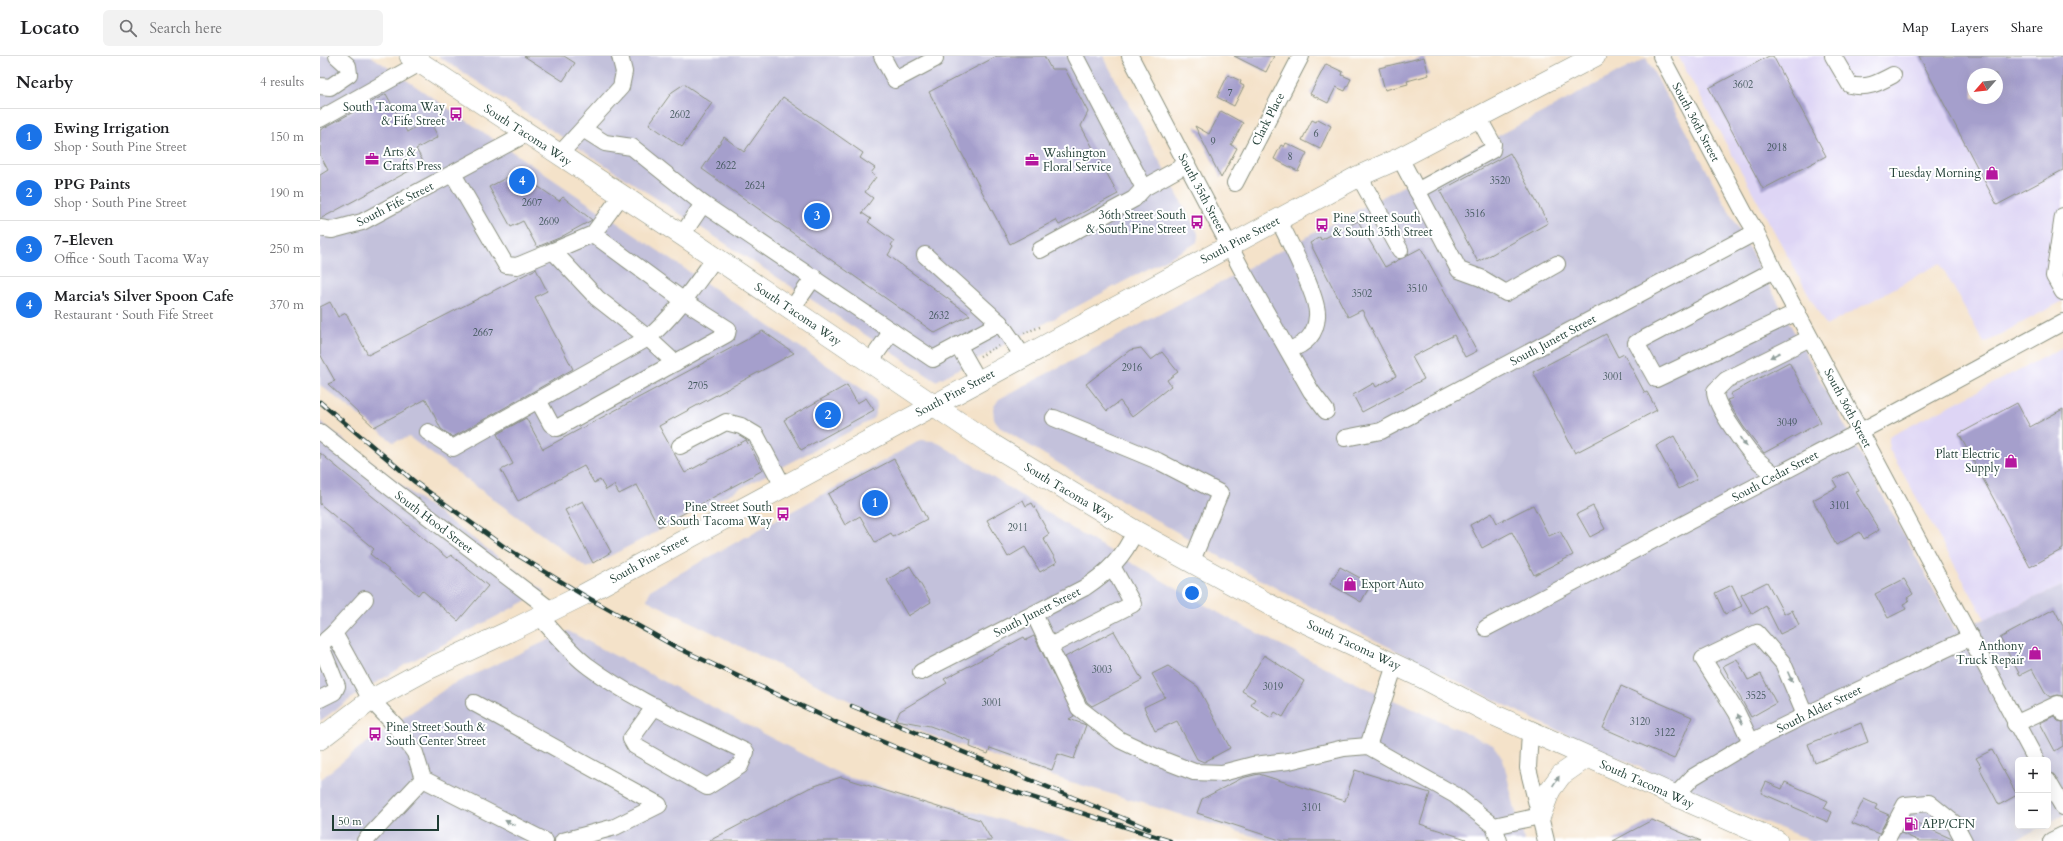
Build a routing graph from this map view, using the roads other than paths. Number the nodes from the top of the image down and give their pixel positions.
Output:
1 (337, 56) edge
2 (620, 56) edge
3 (882, 56) edge
4 (1075, 56) edge
5 (1130, 56) edge
6 (1301, 56) edge
7 (1595, 56) edge
8 (1661, 56) edge
9 (1833, 56) edge
10 (937, 57) edge
11 (415, 59) edge
12 (1893, 75) dead end
13 (320, 86) edge
14 (1478, 117) junction
15 (320, 119) edge
16 (583, 129) junction
17 (526, 134) junction
18 (560, 155) junction
19 (1400, 158) junction
20 (1187, 164) junction
21 (453, 174) junction
22 (1359, 176) junction
23 (1235, 183) dead end
24 (1144, 188) junction
25 (1417, 191) junction
26 (621, 196) junction
27 (703, 204) junction
28 (2063, 216) edge
29 (1278, 219) junction
30 (322, 229) edge
31 (1756, 232) junction
32 (593, 234) junction
33 (682, 235) junction
34 (1229, 246) junction
35 (1040, 250) dead end
36 (1400, 250) dead end
37 (553, 251) junction
38 (924, 255) dead end
39 (715, 258) junction
40 (1557, 264) dead end
41 (1774, 270) junction
42 (814, 277) junction
43 (2063, 292) edge
44 (684, 301) junction
45 (792, 310) junction
46 (1796, 312) junction
47 (2063, 322) edge
48 (1000, 323) junction
49 (892, 331) junction
50 (648, 338) junction
51 (1810, 338) junction
52 (958, 345) junction
53 (1288, 350) junction
54 (1023, 356) junction
55 (870, 362) junction
56 (675, 363) junction
57 (978, 380) junction
58 (538, 400) junction
59 (933, 405) junction
60 (1326, 411) dead end
61 (1054, 418) dead end
62 (1861, 431) junction
63 (320, 432) edge
64 (428, 432) dead end
65 (1345, 438) dead end
66 (680, 446) dead end
67 (1776, 476) junction
68 (783, 486) junction
69 (1135, 531) junction
70 (1191, 563) junction
71 (1112, 566) junction
72 (365, 599) dead end
73 (545, 613) junction
74 (1034, 614) junction
75 (1486, 628) dead end
76 (334, 634) junction
77 (1971, 637) junction
78 (320, 644) edge
79 (1050, 646) junction
80 (1395, 665) junction
81 (921, 672) dead end
82 (320, 699) edge
83 (371, 700) junction
84 (474, 703) dead end
85 (655, 706) junction
86 (2063, 713) edge
87 (1805, 715) junction
88 (2015, 724) junction
89 (1530, 732) junction
90 (320, 739) edge
91 (1751, 742) junction
92 (1368, 746) junction
93 (1587, 757) junction
94 (2034, 757) edge
95 (423, 779) junction
96 (2051, 786) edge
97 (1676, 796) junction
98 (2063, 807) edge
99 (1540, 816) junction
100 (1496, 834) edge
101 (2063, 835) edge
102 (1764, 839) edge
103 (365, 841) edge
104 (545, 841) edge
105 (563, 841) edge
106 (1546, 841) edge
107 (1886, 841) edge
108 (1964, 841) edge
109 (2051, 841) edge

1 - 13 street
2 - 16 street
3 - 10 street
4 - 24 street
5 - 20 street, South 35th Street
6 - 23 street, Clark Place
7 - 14 main road, South Pine Street
8 - 31 street, South 36th Street
9 - 12 street
11 - 15 street
11 - 17 main road, South Tacoma Way
14 - 19 main road, South Pine Street
14 - 25 street
16 - 18 street
16 - 27 street
17 - 18 main road, South Tacoma Way
17 - 21 street, South Fife Street
18 - 26 main road, South Tacoma Way
19 - 22 main road, South Pine Street
19 - 25 street
20 - 24 street
20 - 34 street, South 35th Street
21 - 30 street, South Fife Street
21 - 37 street
22 - 29 main road, South Pine Street
22 - 36 street
24 - 35 street
25 - 40 street
26 - 32 street
26 - 33 main road, South Tacoma Way
27 - 33 street
27 - 42 street
28 - 43 street
29 - 34 main road, South Pine Street
29 - 53 street
31 - 41 street, South 36th Street
31 - 65 street, South Junett Street
32 - 37 street
32 - 44 street
33 - 39 main road, South Tacoma Way
34 - 53 street, South 35th Street
34 - 54 main road, South Pine Street
37 - 50 street
38 - 48 street
39 - 44 street
39 - 45 main road, South Tacoma Way
41 - 46 street, South 36th Street
41 - 46 street
42 - 45 street
42 - 49 street
44 - 50 street
44 - 56 street
45 - 55 main road, South Tacoma Way
46 - 51 street, South 36th Street
47 - 62 street, South Cedar Street
48 - 52 street
48 - 54 street
49 - 52 street
49 - 55 street
50 - 56 street
50 - 58 street
51 - 62 street, South 36th Street
51 -> 67 street
52 - 57 street
53 - 60 street, South 35th Street
54 - 57 main road, South Pine Street
55 - 59 main road, South Tacoma Way
56 - 58 street
57 - 59 main road, South Pine Street
58 - 64 street
59 - 68 main road, South Pine Street
59 - 69 main road, South Tacoma Way
61 - 70 street
62 - 67 street, South Cedar Street
62 - 77 street, South 36th Street
63 - 73 street, South Hood Street
66 - 68 street
67 - 75 street, South Cedar Street
68 - 73 main road, South Pine Street
69 - 70 main road, South Tacoma Way
69 - 71 street, South Junett Street
70 - 80 main road, South Tacoma Way
71 - 74 street, South Junett Street
71 - 79 street
72 - 76 street
73 - 83 main road, South Pine Street
73 - 85 street, South Hood Street
74 - 79 street
74 - 81 street, South Junett Street
76 - 78 street
76 - 83 street
77 - 87 street, South Alder Street
77 - 88 street, South 36th Street
78 - 82 street
79 - 92 street
80 - 89 main road, South Tacoma Way
80 - 92 street
83 - 90 main road, South Pine Street
83 - 95 street
84 - 105 street
85 - 85 street, South Hood Street
86 - 88 street
87 - 91 street, South Alder Street
91 -> 87 street
88 - 94 street, South 36th Street
89 - 93 main road, South Tacoma Way
89 - 99 street
91 - 97 street, South Alder Street
92 - 100 street
93 - 97 main road, South Tacoma Way
99 -> 93 main road
95 - 103 street
104 -> 95 street
96 - 98 street
97 - 102 main road, South Tacoma Way
99 - 100 street
99 - 106 street
101 - 109 street
107 - 108 street

